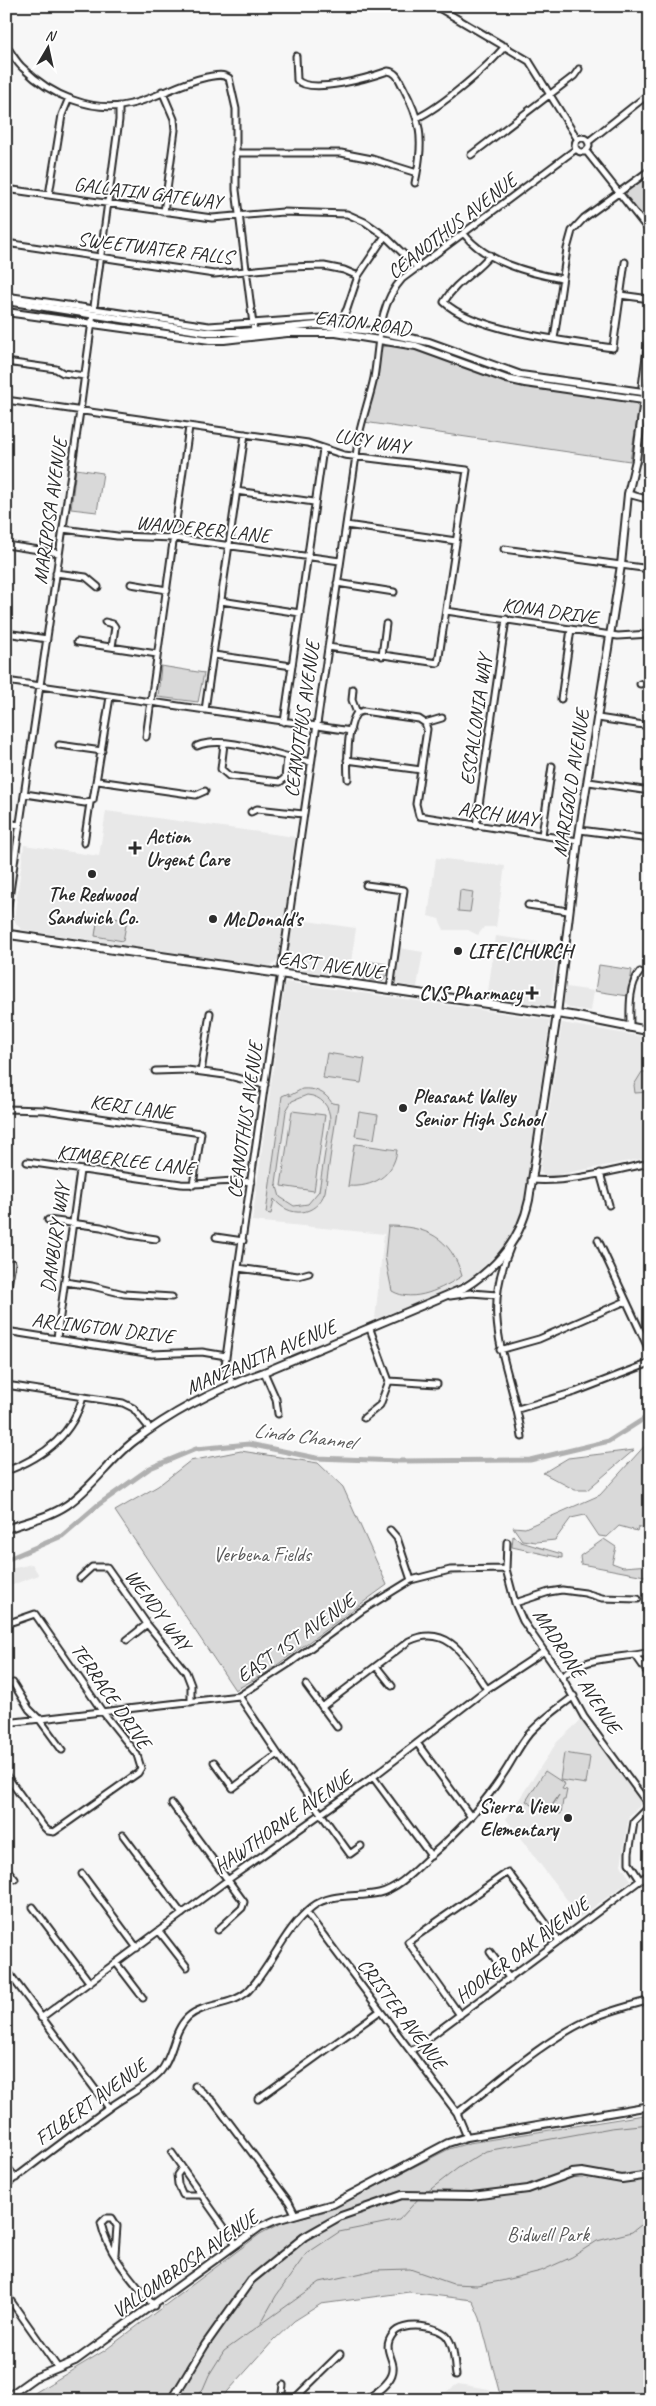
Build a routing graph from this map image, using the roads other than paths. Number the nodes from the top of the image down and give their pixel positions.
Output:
1 (439, 8) dead end
2 (6, 46) edge
3 (505, 46) junction
4 (296, 56) dead end
5 (579, 69) dead end
6 (162, 92) junction
7 (650, 93) edge
8 (551, 94) junction
9 (69, 98) junction
10 (119, 106) junction
11 (418, 118) junction
12 (578, 140) junction
13 (588, 142) junction
14 (576, 149) junction
15 (586, 151) junction
16 (235, 153) junction
17 (471, 155) dead end
18 (650, 170) edge
19 (417, 173) junction
20 (415, 182) dead end
21 (6, 189) edge
22 (619, 191) junction
23 (50, 195) junction
24 (108, 204) junction
25 (164, 212) junction
26 (239, 217) junction
27 (650, 232) edge
28 (464, 234) junction
29 (385, 236) junction
30 (6, 243) edge
31 (490, 255) junction
32 (100, 258) junction
33 (625, 262) dead end
34 (418, 268) junction
35 (246, 272) junction
36 (358, 276) junction
37 (562, 279) junction
38 (620, 295) junction
39 (6, 296) edge
40 (650, 299) edge
41 (6, 301) edge
42 (6, 312) edge
43 (93, 312) junction
44 (341, 320) junction
45 (92, 324) junction
46 (650, 326) edge
47 (361, 329) junction
48 (254, 330) junction
49 (380, 332) junction
50 (554, 339) junction
51 (379, 340) junction
52 (6, 362) edge
53 (85, 376) junction
54 (650, 380) edge
55 (647, 393) edge
56 (6, 400) edge
57 (647, 401) edge
58 (80, 411) junction
59 (189, 427) junction
60 (245, 434) junction
61 (323, 449) junction
62 (356, 454) junction
63 (236, 490) junction
64 (628, 494) junction
65 (650, 500) edge
66 (314, 502) junction
67 (346, 525) junction
68 (63, 529) junction
69 (174, 538) junction
70 (456, 541) junction
71 (6, 545) edge
72 (228, 545) junction
73 (504, 549) dead end
74 (59, 553) junction
75 (308, 556) junction
76 (340, 561) junction
77 (621, 565) junction
78 (650, 569) edge
79 (56, 573) junction
80 (337, 583) junction
81 (131, 584) dead end
82 (98, 587) dead end
83 (167, 590) junction
84 (394, 592) dead end
85 (221, 601) junction
86 (446, 611) junction
87 (300, 613) junction
88 (506, 619) junction
89 (105, 622) dead end
90 (386, 624) dead end
91 (571, 629) junction
92 (6, 633) edge
93 (650, 634) edge
94 (610, 636) junction
95 (47, 639) junction
96 (77, 642) dead end
97 (112, 647) junction
98 (328, 648) junction
99 (157, 654) junction
100 (214, 655) junction
101 (382, 656) junction
102 (292, 666) junction
103 (6, 681) edge
104 (650, 682) edge
105 (640, 684) dead end
106 (40, 686) junction
107 (353, 689) dead end
108 (110, 697) junction
109 (561, 698) dead end
110 (151, 702) junction
111 (205, 710) junction
112 (356, 712) junction
113 (442, 718) dead end
114 (598, 718) junction
115 (284, 722) junction
116 (425, 723) junction
117 (316, 726) junction
118 (650, 726) edge
119 (351, 731) junction
120 (146, 737) dead end
121 (224, 744) junction
122 (59, 745) dead end
123 (197, 746) dead end
124 (102, 751) junction
125 (287, 758) junction
126 (347, 760) junction
127 (311, 762) junction
128 (552, 766) dead end
129 (421, 770) junction
130 (348, 779) dead end
131 (98, 780) junction
132 (589, 782) junction
133 (205, 791) dead end
134 (650, 791) edge
135 (25, 794) junction
136 (90, 803) junction
137 (251, 812) dead end
138 (303, 814) junction
139 (6, 823) edge
140 (20, 825) junction
141 (476, 826) junction
142 (580, 830) junction
143 (542, 835) junction
144 (650, 840) edge
145 (578, 841) junction
146 (84, 843) dead end
147 (366, 885) dead end
148 (528, 905) dead end
149 (568, 911) junction
150 (6, 919) edge
151 (6, 934) edge
152 (640, 972) dead end
153 (280, 974) junction
154 (390, 989) junction
155 (210, 1013) dead end
156 (557, 1014) junction
157 (630, 1028) junction
158 (650, 1030) edge
159 (156, 1071) dead end
160 (201, 1072) junction
161 (265, 1085) junction
162 (6, 1109) edge
163 (27, 1162) dead end
164 (650, 1163) edge
165 (80, 1170) junction
166 (600, 1173) junction
167 (531, 1180) junction
168 (251, 1182) junction
169 (193, 1185) junction
170 (609, 1205) dead end
171 (48, 1220) dead end
172 (71, 1223) junction
173 (216, 1237) dead end
174 (156, 1239) dead end
175 (598, 1240) dead end
176 (242, 1241) junction
177 (512, 1245) junction
178 (12, 1263) dead end
179 (238, 1268) junction
180 (309, 1273) dead end
181 (65, 1282) junction
182 (497, 1295) junction
183 (447, 1296) junction
184 (6, 1297) edge
185 (172, 1297) dead end
186 (626, 1301) junction
187 (370, 1329) junction
188 (6, 1331) edge
189 (56, 1338) junction
190 (500, 1350) junction
191 (650, 1352) edge
192 (226, 1356) junction
193 (650, 1363) edge
194 (264, 1372) junction
195 (389, 1381) junction
196 (232, 1383) junction
197 (437, 1384) dead end
198 (6, 1385) edge
199 (83, 1397) junction
200 (518, 1408) junction
201 (278, 1414) dead end
202 (364, 1418) dead end
203 (150, 1429) junction
204 (522, 1437) dead end
205 (6, 1471) edge
206 (6, 1528) edge
207 (390, 1530) dead end
208 (507, 1542) dead end
209 (506, 1569) junction
210 (80, 1578) dead end
211 (412, 1580) junction
212 (638, 1599) dead end
213 (515, 1604) junction
214 (6, 1624) edge
215 (148, 1624) junction
216 (127, 1640) dead end
217 (543, 1652) junction
218 (650, 1652) edge
219 (636, 1656) junction
220 (376, 1666) junction
221 (650, 1676) edge
222 (562, 1677) junction
223 (12, 1683) dead end
224 (306, 1685) dead end
225 (392, 1686) dead end
226 (487, 1689) junction
227 (239, 1696) junction
228 (574, 1696) junction
229 (191, 1702) junction
230 (322, 1707) junction
231 (102, 1711) junction
232 (40, 1720) junction
233 (6, 1723) edge
234 (337, 1727) dead end
235 (417, 1743) junction
236 (62, 1750) dead end
237 (278, 1754) junction
238 (214, 1762) dead end
239 (6, 1775) edge
240 (373, 1777) junction
241 (172, 1804) dead end
242 (650, 1807) edge
243 (322, 1813) junction
244 (471, 1817) junction
245 (123, 1835) dead end
246 (361, 1846) dead end
247 (431, 1856) junction
248 (6, 1868) edge
249 (650, 1873) edge
250 (82, 1874) dead end
251 (15, 1879) dead end
252 (229, 1879) junction
253 (640, 1880) junction
254 (33, 1907) dead end
255 (306, 1912) junction
256 (182, 1914) junction
257 (218, 1930) dead end
258 (158, 1931) junction
259 (559, 1941) junction
260 (137, 1948) junction
261 (490, 1952) dead end
262 (117, 1964) junction
263 (187, 1967) dead end
264 (7, 1971) edge
265 (510, 1979) junction
266 (90, 1983) junction
267 (143, 1998) dead end
268 (650, 2000) edge
269 (380, 2011) junction
270 (460, 2015) junction
271 (42, 2018) junction
272 (411, 2051) junction
273 (195, 2086) dead end
274 (258, 2098) dead end
275 (650, 2106) edge
276 (109, 2108) junction
277 (457, 2113) junction
278 (466, 2137) junction
279 (172, 2153) dead end
280 (6, 2166) edge
281 (182, 2168) junction
282 (650, 2175) edge
283 (16, 2178) junction
284 (6, 2185) edge
285 (200, 2196) junction
286 (295, 2214) junction
287 (236, 2244) junction
288 (115, 2254) junction
289 (6, 2294) edge
290 (154, 2306) junction
291 (340, 2354) dead end
292 (58, 2368) junction
293 (456, 2376) dead end
294 (284, 2385) dead end
295 (6, 2398) edge
296 (172, 2400) edge
297 (281, 2400) edge
298 (293, 2400) edge
299 (365, 2400) edge

1 - 3 street
2 - 9 street
3 - 8 street
3 - 11 street
4 - 11 street
5 - 8 street
6 - 10 street
6 - 16 street
6 - 25 street
7 - 13 street
8 - 12 street
8 - 17 street
9 - 10 street
9 - 23 street
10 - 24 street, MARIPOSA AVENUE
11 - 19 street
12 - 13 street
12 - 14 street
13 - 15 street
14 - 15 street
14 - 28 street, CEANOTHUS AVENUE
15 - 22 street
16 - 19 street
16 - 26 street
18 - 22 street
19 - 20 street
21 - 23 street, GALLATIN GATEWAY
22 - 27 street
22 - 37 street
23 - 24 street, GALLATIN GATEWAY
24 - 25 street, GALLATIN GATEWAY
24 - 32 street, MARIPOSA AVENUE
25 - 26 street, GALLATIN GATEWAY
26 - 29 street, GALLATIN GATEWAY
26 - 35 street
28 - 31 street
28 - 34 street, CEANOTHUS AVENUE
29 - 34 street, GALLATIN GATEWAY
29 - 36 street
30 - 32 street, SWEETWATER FALLS
31 - 37 street
31 - 50 street
32 - 35 street, SWEETWATER FALLS
32 - 43 street, MARIPOSA AVENUE
33 - 38 street
34 - 49 street, CEANOTHUS AVENUE
35 - 36 street, SWEETWATER FALLS
35 - 48 street
36 - 44 street
37 - 50 street
38 - 40 street
38 - 50 street
39 - 43 street, EATON ROAD
41 - 43 street, EATON ROAD
42 - 45 street, EATON ROAD
43 - 45 street, MARIPOSA AVENUE
43 - 48 street, EATON ROAD
44 - 47 street, EATON ROAD
44 - 48 street, EATON ROAD
45 - 48 street, EATON ROAD
45 - 53 street, MARIPOSA AVENUE
46 - 55 street, MARIGOLD AVENUE
47 - 48 street, EATON ROAD
47 - 49 street, EATON ROAD
48 - 51 street, EATON ROAD
49 - 51 street, CEANOTHUS AVENUE
49 - 55 street, EATON ROAD
51 - 57 street, EATON ROAD
51 - 62 street, CEANOTHUS AVENUE
52 - 53 street
53 - 58 street, MARIPOSA AVENUE
54 - 55 street, MARIGOLD AVENUE
55 - 57 street, MARIGOLD AVENUE
56 - 58 street, LUCY WAY
57 - 64 street, MARIGOLD AVENUE
58 - 59 street, LUCY WAY
58 - 68 street, MARIPOSA AVENUE
59 - 60 street, LUCY WAY
59 - 69 street
60 - 61 street, LUCY WAY
60 - 63 street
61 - 62 street, LUCY WAY
61 - 66 street
62 - 67 street, CEANOTHUS AVENUE
62 - 70 street, LUCY WAY
63 - 66 street
63 - 72 street
64 - 65 street
64 - 77 street, MARIGOLD AVENUE
66 - 75 street
67 - 70 street
67 - 76 street, CEANOTHUS AVENUE
68 - 69 street, WANDERER LANE
68 - 74 street, MARIPOSA AVENUE
69 - 72 street, WANDERER LANE
69 - 83 street
70 - 86 street, LUCY WAY
71 - 74 street
72 - 75 street, WANDERER LANE
72 - 85 street
73 - 77 street
74 - 79 street, MARIPOSA AVENUE
75 - 76 street, WANDERER LANE
75 - 87 street
76 - 80 street, CEANOTHUS AVENUE
77 - 78 street
77 - 94 street, MARIGOLD AVENUE
79 - 82 street
79 - 95 street, MARIPOSA AVENUE
80 - 84 street
80 - 98 street, CEANOTHUS AVENUE
81 - 83 street
83 - 99 street
85 - 87 street
85 - 100 street
86 - 88 street, KONA DRIVE
86 - 101 street, LUCY WAY
87 - 102 street
88 - 91 street, KONA DRIVE
88 - 141 street, ESCALLONIA WAY
89 - 97 street
90 - 101 street
91 - 94 street, KONA DRIVE
91 - 109 street
92 - 95 street
93 - 94 street, KONA DRIVE
94 - 114 street, MARIGOLD AVENUE
95 - 106 street, MARIPOSA AVENUE
96 - 97 street
97 - 99 street
98 - 101 street
98 - 117 street, CEANOTHUS AVENUE
99 - 110 street
100 - 102 street
100 - 111 street
102 - 115 street
103 - 106 street
104 - 105 street
106 - 108 street
106 - 135 street, MARIPOSA AVENUE
107 - 112 street
108 - 110 street
108 - 124 street
110 - 111 street
110 - 120 street
111 - 115 street
112 - 116 street
112 - 119 street
113 - 116 street
114 - 118 street
114 - 132 street, MARIGOLD AVENUE
115 - 117 street
116 - 129 street
117 - 119 street
117 - 127 street, CEANOTHUS AVENUE
119 - 126 street
121 - 123 street
121 - 125 street
121 - 125 street
122 - 124 street
124 - 131 street
125 - 127 street
126 - 129 street
126 - 130 street
127 - 138 street, CEANOTHUS AVENUE
128 - 143 street
129 - 141 street, ARCH WAY
131 - 133 street
131 - 136 street
132 - 134 street
132 - 142 street, MARIGOLD AVENUE
135 - 136 street
135 - 140 street, MARIPOSA AVENUE
136 - 146 street
137 - 138 street
138 - 153 street, CEANOTHUS AVENUE
139 - 140 street
140 - 150 street, MARIPOSA AVENUE
141 - 143 street, ARCH WAY
142 - 144 street
142 - 145 street, MARIGOLD AVENUE
143 - 145 street, ARCH WAY
145 - 149 street, MARIGOLD AVENUE
147 - 154 street
148 - 149 street
149 - 156 street, MARIGOLD AVENUE
151 - 153 main road, EAST AVENUE
152 - 157 street
153 - 154 main road, EAST AVENUE
153 - 161 street, CEANOTHUS AVENUE
154 - 156 main road, EAST AVENUE
155 - 160 street
156 - 157 main road, EAST AVENUE
156 - 167 street, MARIGOLD AVENUE
157 - 158 main road, EAST AVENUE
159 - 160 street
160 - 161 street
161 - 168 street, CEANOTHUS AVENUE
162 - 169 street, KERI LANE
163 - 165 street, KIMBERLEE LANE
164 - 166 street
165 - 169 street, KIMBERLEE LANE
165 - 172 street, DANBURY WAY
166 - 167 street
166 - 170 street
167 - 177 street
168 - 169 street, KIMBERLEE LANE
168 - 176 street, CEANOTHUS AVENUE
171 - 172 street
172 - 174 street
172 - 181 street, DANBURY WAY
173 - 176 street
175 - 186 street
176 - 179 street, CEANOTHUS AVENUE
177 - 182 street
177 - 183 street, MANZANITA AVENUE
178 - 184 street
179 - 180 street
179 - 192 street, CEANOTHUS AVENUE
181 - 185 street
181 - 189 street, DANBURY WAY
182 - 183 street
182 - 190 street
183 - 187 street, MANZANITA AVENUE
186 - 190 street
186 - 191 street
187 - 194 street, MANZANITA AVENUE
187 - 195 street
188 - 189 street, ARLINGTON DRIVE
189 - 192 street, ARLINGTON DRIVE
190 - 200 street
192 - 196 street, CEANOTHUS AVENUE
193 - 200 street
194 - 196 street, MANZANITA AVENUE
194 - 201 street
195 - 197 street
195 - 202 street
196 - 203 street, MANZANITA AVENUE
198 - 199 street
199 - 203 street
199 - 205 street
200 - 204 street
203 - 206 street, MANZANITA AVENUE
207 - 211 street
208 - 209 street, MADRONE AVENUE
209 - 211 street, EAST 1ST AVENUE
209 - 213 street, MADRONE AVENUE
210 - 215 street, WENDY WAY
211 - 227 street, EAST 1ST AVENUE
212 - 213 street
213 - 217 street, MADRONE AVENUE
214 - 231 street, TERRACE DRIVE
215 - 216 street
215 - 229 street, WENDY WAY
217 - 222 street, MADRONE AVENUE
217 - 226 street, HAWTHORNE AVENUE
218 - 219 street
219 - 221 street
219 - 222 street
220 - 225 street
220 - 226 street
220 - 230 street
222 - 228 street, MADRONE AVENUE
223 - 232 street
224 - 230 street
226 - 235 street, HAWTHORNE AVENUE
227 - 229 street, EAST 1ST AVENUE
227 - 237 street
228 - 242 street, MADRONE AVENUE
228 - 244 street, FILBERT AVENUE
229 - 231 street, EAST 1ST AVENUE
230 - 234 street
231 - 232 street, EAST 1ST AVENUE
231 - 239 street, TERRACE DRIVE
232 - 233 street, EAST 1ST AVENUE
232 - 236 street
235 - 240 street, HAWTHORNE AVENUE
235 - 244 street
237 - 238 street
237 - 243 street
240 - 243 street, HAWTHORNE AVENUE
240 - 247 street
241 - 252 street
242 - 253 street
243 - 246 street
243 - 252 street, HAWTHORNE AVENUE
244 - 247 street, FILBERT AVENUE
245 - 256 street
247 - 255 street, FILBERT AVENUE
248 - 251 street
249 - 253 street, HOOKER OAK AVENUE
250 - 260 street
252 - 256 street, HAWTHORNE AVENUE
252 - 257 street
253 - 259 street, HOOKER OAK AVENUE
254 - 266 street
255 - 269 street, CRISTER AVENUE
255 - 276 street, FILBERT AVENUE
256 - 258 street, HAWTHORNE AVENUE
258 - 260 street, HAWTHORNE AVENUE
258 - 263 street
259 - 265 street, HOOKER OAK AVENUE
259 - 270 street
260 - 262 street, HAWTHORNE AVENUE
261 - 265 street
262 - 266 street, HAWTHORNE AVENUE
262 - 267 street
264 - 271 street
265 - 270 street, HOOKER OAK AVENUE
266 - 271 street, HAWTHORNE AVENUE
268 - 277 street
269 - 272 street, CRISTER AVENUE
269 - 274 street
270 - 272 street, HOOKER OAK AVENUE
271 - 276 street
272 - 277 street, CRISTER AVENUE
273 - 286 street
275 - 278 street, VALLOMBROSA AVENUE
276 - 283 street, FILBERT AVENUE
277 - 278 street, CRISTER AVENUE
278 - 286 street, VALLOMBROSA AVENUE
279 - 281 street
280 - 283 street
281 - 285 street
281 - 285 street
282 - 296 street
283 - 284 street, FILBERT AVENUE
285 - 287 street
286 - 287 street, VALLOMBROSA AVENUE
287 - 290 street, VALLOMBROSA AVENUE
288 - 288 street
288 - 290 street
289 - 292 street
290 - 292 street, VALLOMBROSA AVENUE
291 - 298 street
292 - 295 street, VALLOMBROSA AVENUE
293 - 299 street
294 - 297 street

